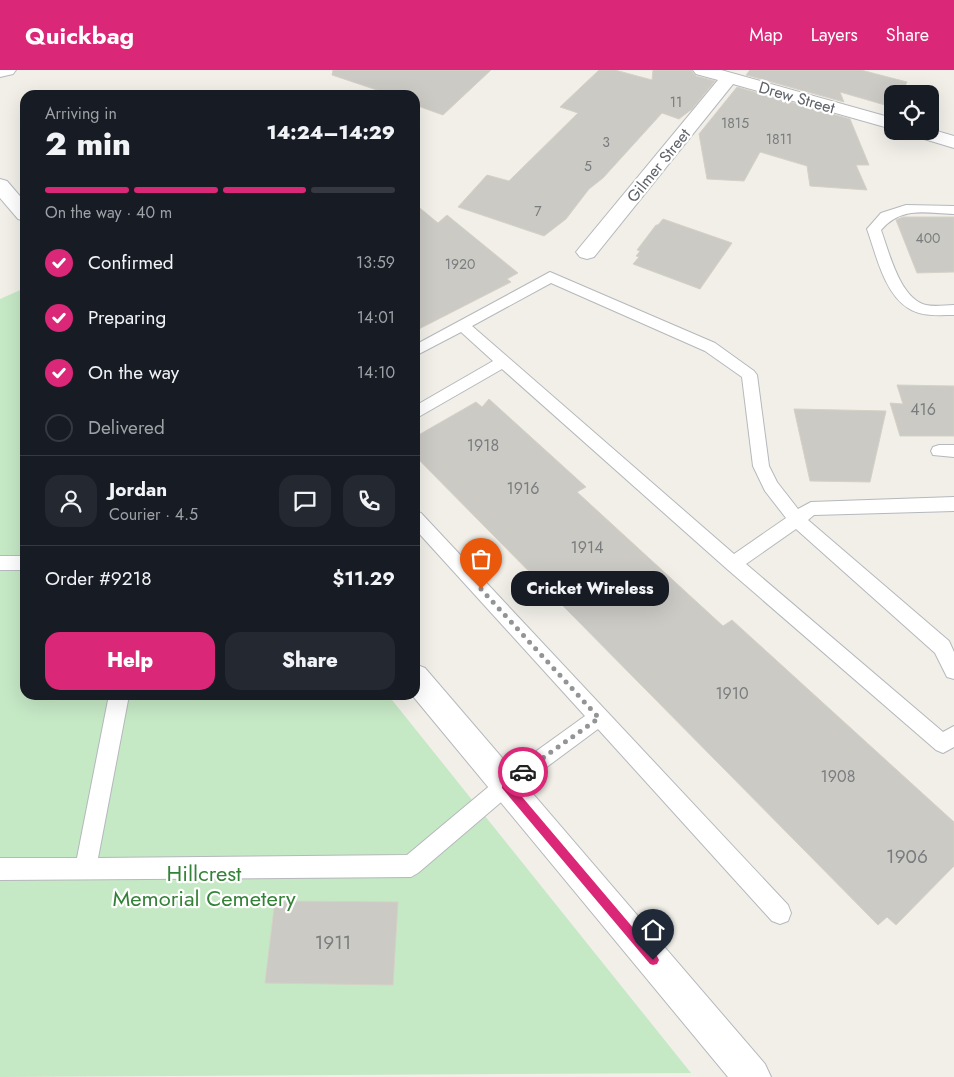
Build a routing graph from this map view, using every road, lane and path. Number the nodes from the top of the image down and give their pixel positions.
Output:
1 (7, 70) edge
2 (703, 70) edge
3 (0, 72) edge
4 (729, 78) junction
5 (884, 122) edge
6 (939, 137) edge
7 (954, 142) edge
8 (0, 185) edge
9 (20, 209) edge
10 (954, 210) edge
11 (587, 252) dead end
12 (954, 310) edge
13 (462, 325) junction
14 (420, 348) edge
15 (504, 361) junction
16 (420, 410) edge
17 (954, 504) edge
18 (797, 520) junction
19 (420, 523) edge
20 (0, 563) edge
21 (20, 563) edge
22 (733, 564) junction
23 (954, 672) edge
24 (420, 683) edge
25 (118, 700) edge
26 (599, 718) junction
27 (954, 735) edge
28 (506, 785) junction
29 (86, 868) junction
30 (0, 869) edge
31 (780, 913) dead end
32 (752, 1077) edge

1 - 3 street
2 - 4 street, Drew Street
4 - 5 street, Drew Street
4 - 11 street, Gilmer Street
6 - 7 street
8 - 9 street
10 - 12 lane
13 - 14 lane
13 - 15 lane
13 - 18 lane
15 - 16 lane
15 - 22 lane
17 - 18 lane
18 - 22 lane
18 - 23 lane
19 - 26 lane
20 - 21 lane
22 - 27 lane
24 - 28 street
25 - 29 lane
26 - 28 lane
26 - 31 lane
28 - 29 lane
28 - 32 street
29 - 30 lane

